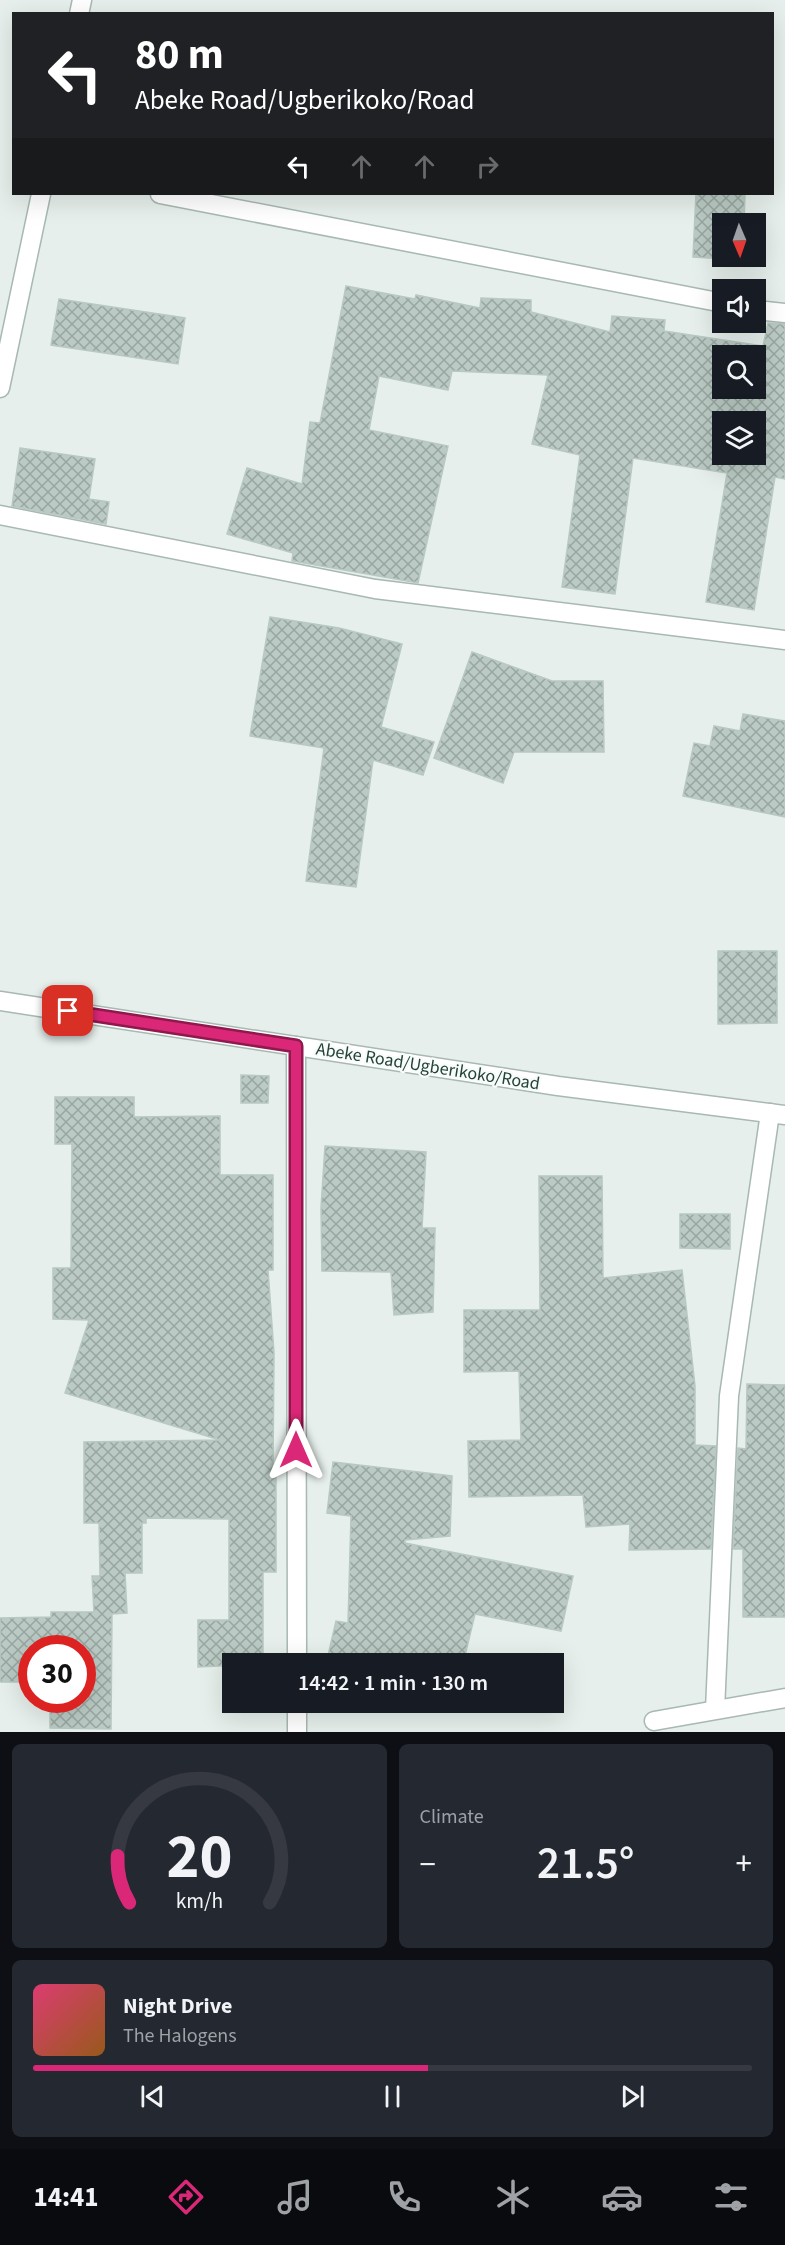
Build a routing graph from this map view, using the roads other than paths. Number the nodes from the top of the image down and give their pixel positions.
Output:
1 (41, 195) edge
2 (165, 195) edge
3 (712, 301) edge
4 (766, 311) edge
5 (785, 313) edge
6 (0, 388) edge
7 (0, 515) edge
8 (785, 640) edge
9 (0, 1001) edge
10 (296, 1046) junction
11 (778, 1114) edge
12 (297, 1653) edge
13 (785, 1698) edge
14 (716, 1710) junction
15 (297, 1713) edge
16 (654, 1721) dead end
17 (297, 1732) edge

1 - 6 street
2 - 3 street
4 - 5 street
7 - 8 street
9 - 10 street, Abeke Road/Ugberikoko/Road
10 - 11 street, Abeke Road/Ugberikoko/Road
10 - 12 street
11 - 14 street
13 - 14 street
14 - 16 street
15 - 17 street

